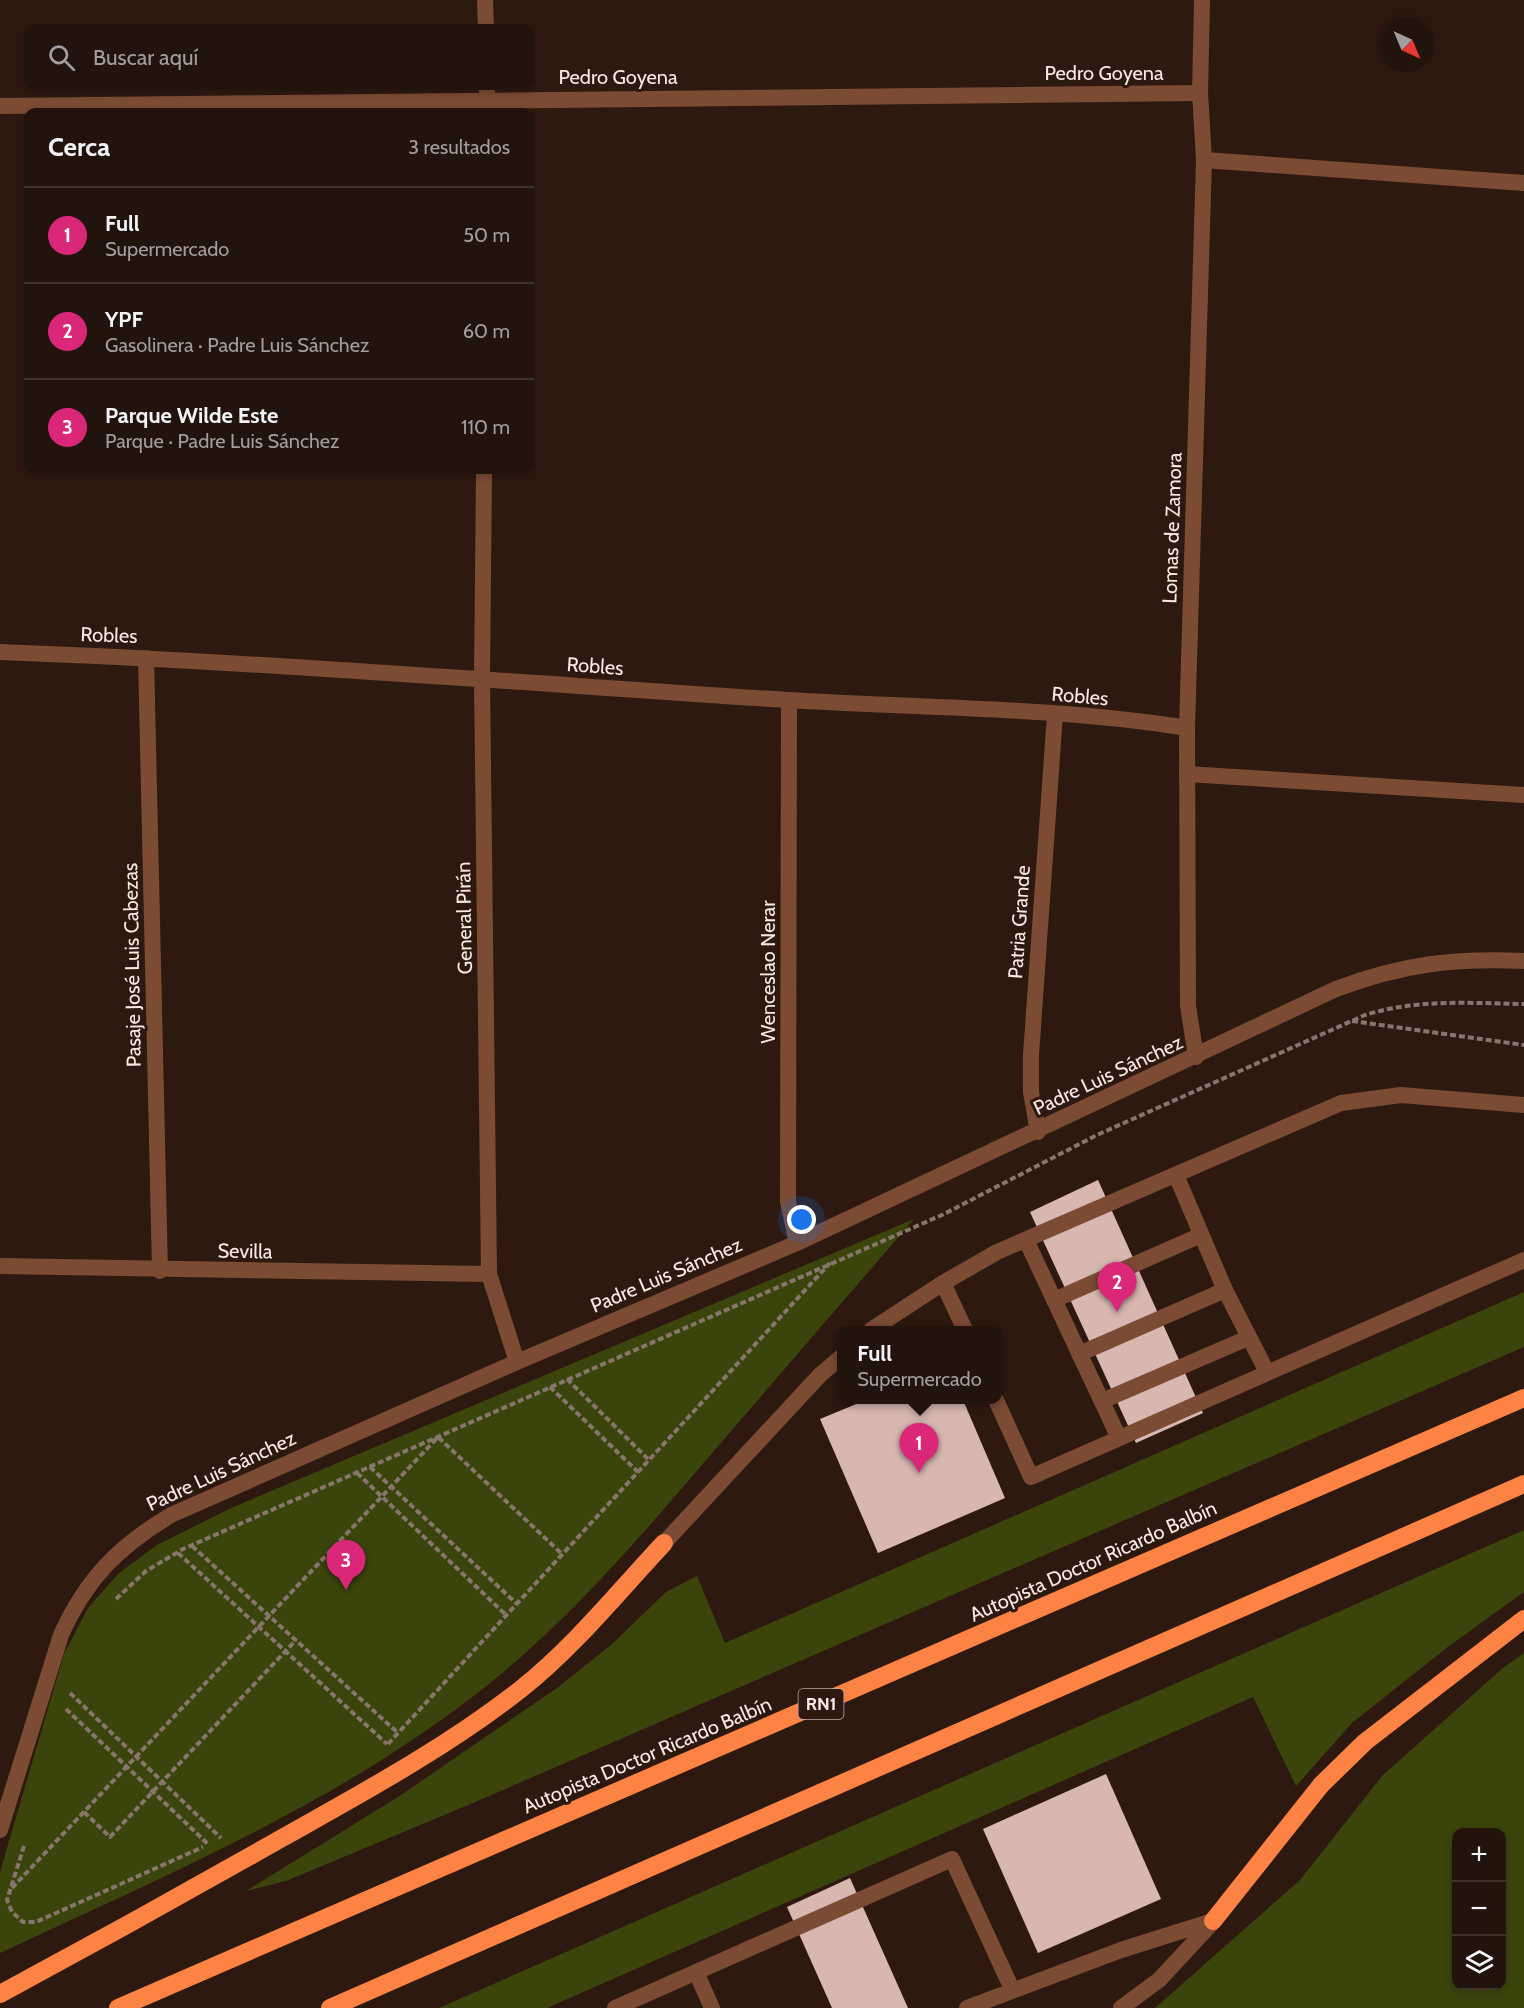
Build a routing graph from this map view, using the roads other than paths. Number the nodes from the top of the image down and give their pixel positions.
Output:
1 (486, 0) edge
2 (1202, 0) edge
3 (486, 24) edge
4 (1200, 93) junction
5 (487, 99) edge
6 (0, 106) edge
7 (1204, 160) junction
8 (1524, 183) edge
9 (484, 474) edge
10 (0, 652) edge
11 (146, 658) junction
12 (482, 679) junction
13 (789, 700) junction
14 (1055, 714) junction
15 (1187, 728) junction
16 (1187, 774) junction
17 (1524, 795) edge
18 (1524, 961) edge
19 (1196, 1058) junction
20 (1524, 1105) edge
21 (1038, 1132) junction
22 (1176, 1175) junction
23 (1201, 1235) junction
24 (1026, 1240) junction
25 (797, 1243) junction
26 (1524, 1260) edge
27 (0, 1266) edge
28 (160, 1271) junction
29 (489, 1274) junction
30 (943, 1283) junction
31 (1225, 1290) junction
32 (1054, 1300) junction
33 (877, 1326) edge
34 (963, 1326) edge
35 (1248, 1338) junction
36 (1079, 1354) junction
37 (837, 1360) edge
38 (517, 1362) junction
39 (1267, 1371) junction
40 (1524, 1398) edge
41 (1102, 1401) junction
42 (998, 1404) edge
43 (1119, 1438) junction
44 (1524, 1484) edge
45 (664, 1543) joint
46 (1524, 1619) edge
47 (0, 1830) edge
48 (1214, 1921) junction
49 (696, 1972) junction
50 (1012, 1989) junction
51 (0, 1994) edge
52 (118, 2008) edge
53 (330, 2008) edge
54 (615, 2008) edge
55 (712, 2008) edge
56 (967, 2008) edge
57 (1121, 2008) edge

1 - 3 street
2 - 4 street, Lomas de Zamora
4 - 5 street, Pedro Goyena
4 - 7 street, Lomas de Zamora
5 - 6 street, Pedro Goyena
7 - 8 street
7 - 15 street, Lomas de Zamora
9 - 12 street, General Pirán
10 - 11 street, Robles
11 - 12 street, Robles
11 - 28 street, Pasaje José Luis Cabezas
12 - 13 street, Robles
12 - 29 street, General Pirán
13 - 14 street, Robles
13 - 25 street, Wenceslao Nerar
14 - 15 street, Robles
14 - 21 street, Patria Grande
15 - 16 street, Lomas de Zamora
16 - 17 street
16 - 19 street, Lomas de Zamora
18 - 19 street, Padre Luis Sánchez
19 - 21 street, Padre Luis Sánchez
20 - 22 street
21 - 25 street, Padre Luis Sánchez
22 - 23 street
22 - 24 street
23 - 31 street
23 - 32 street
24 - 30 street
24 - 32 street
25 - 38 street, Padre Luis Sánchez
26 - 39 street
27 - 28 street, Sevilla
28 - 29 street, Sevilla
29 - 38 street, General Pirán
30 - 33 street
30 - 34 street
31 - 35 street
31 - 36 street
32 - 36 street
35 - 39 street
35 - 41 street
36 - 41 street
37 - 45 street
38 - 47 street, Padre Luis Sánchez
39 - 43 street
40 - 52 highway, Autopista Doctor Ricardo Balbín / RN1
41 - 43 street
42 - 43 street
44 - 53 highway
45 - 51 highway
46 - 48 highway
48 - 50 street
48 - 57 street
49 - 50 street
49 - 54 street
49 - 55 street
50 - 56 street

